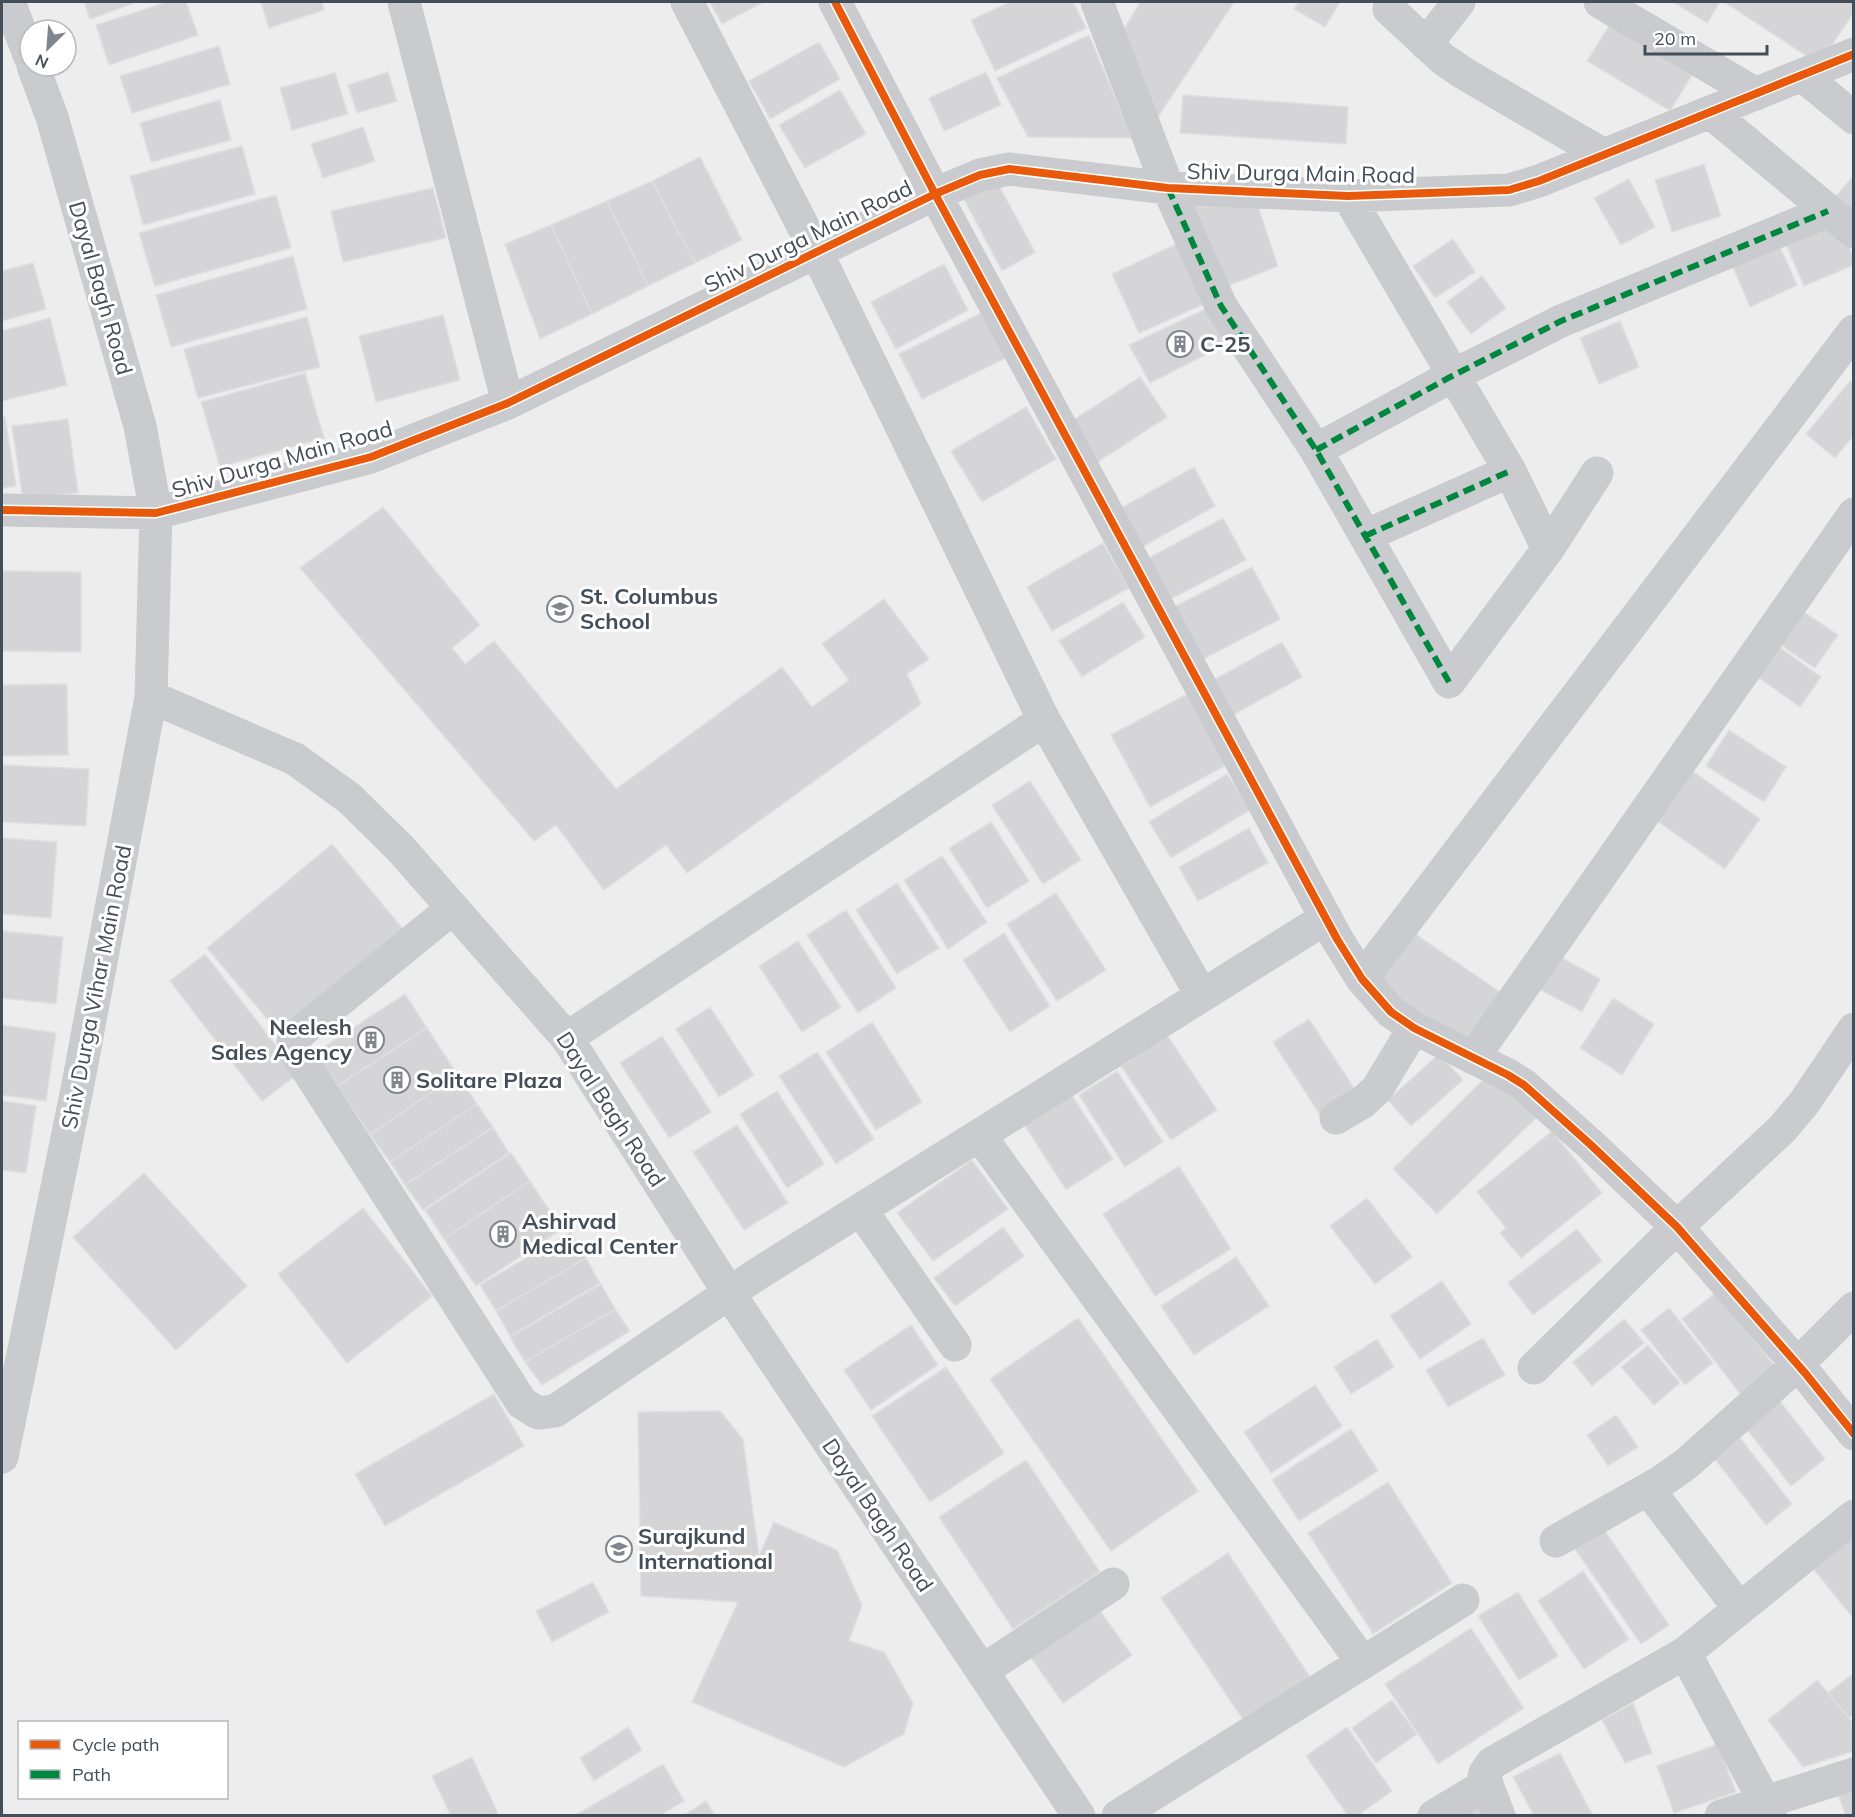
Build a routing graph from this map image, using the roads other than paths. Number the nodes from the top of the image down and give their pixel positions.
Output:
1 (9, 2) edge
2 (404, 2) edge
3 (687, 2) edge
4 (835, 2) edge
5 (1097, 2) edge
6 (1459, 2) edge
7 (1600, 2) edge
8 (1389, 9) dead end
9 (18, 26) edge
10 (1426, 44) junction
11 (1854, 54) edge
12 (1802, 75) junction
13 (37, 78) edge
14 (1756, 94) junction
15 (1710, 111) junction
16 (1854, 118) edge
17 (1604, 154) junction
18 (1168, 188) junction
19 (935, 194) junction
20 (1348, 196) junction
21 (1828, 211) junction
22 (1854, 232) edge
23 (817, 253) junction
24 (1854, 331) edge
25 (1454, 375) junction
26 (508, 403) junction
27 (1316, 450) junction
28 (1510, 471) junction
29 (1597, 473) dead end
30 (2, 510) edge
31 (156, 513) junction
32 (1854, 514) edge
33 (1365, 536) junction
34 (1548, 549) junction
35 (151, 697) junction
36 (1044, 720) junction
37 (453, 908) junction
38 (1326, 918) junction
39 (1362, 979) junction
40 (1202, 996) junction
41 (1414, 1028) junction
42 (1854, 1029) edge
43 (567, 1038) junction
44 (1473, 1058) junction
45 (1336, 1118) dead end
46 (980, 1136) junction
47 (861, 1210) junction
48 (1677, 1227) junction
49 (729, 1293) junction
50 (1854, 1308) edge
51 (955, 1345) dead end
52 (1797, 1365) junction
53 (1534, 1368) dead end
54 (1854, 1434) edge
55 (2, 1457) edge
56 (1648, 1490) junction
57 (1854, 1516) edge
58 (1556, 1541) dead end
59 (1113, 1584) dead end
60 (1463, 1600) dead end
61 (1739, 1608) junction
62 (1685, 1653) junction
63 (1363, 1663) junction
64 (982, 1671) junction
65 (1854, 1774) edge
66 (1487, 1784) junction
67 (1768, 1809) edge
68 (1079, 1815) edge
69 (1118, 1815) edge
70 (1434, 1815) edge
71 (1499, 1815) edge
72 (1721, 1815) edge

1 - 9 street
2 - 26 street
3 - 23 street
4 - 19 street
5 - 18 street
6 - 10 street
7 - 14 street
8 - 10 street
10 - 17 street
11 - 12 street, Shiv Durga Main Road
12 - 14 street, Shiv Durga Main Road
12 - 16 street
13 - 31 street, Dayal Bagh Road
14 - 15 street, Shiv Durga Main Road
15 - 17 street, Shiv Durga Main Road
15 - 21 street
17 - 20 street, Shiv Durga Main Road
18 - 19 street, Shiv Durga Main Road
18 - 20 street, Shiv Durga Main Road
18 - 27 street
19 - 23 street, Shiv Durga Main Road
19 - 38 street
20 - 25 street
21 - 22 street
21 - 25 street
23 - 26 street, Shiv Durga Main Road
23 - 36 street
24 - 39 street
25 - 27 street
25 - 28 street
26 - 31 street, Shiv Durga Main Road
27 - 33 street
28 - 33 street
28 - 34 street
29 - 34 street
30 - 31 street, Shiv Durga Main Road
31 - 35 street, Shiv Durga Vihar Main Road
32 - 44 street
33 - 34 street
35 - 37 street, Dayal Bagh Road
35 - 55 street, Shiv Durga Vihar Main Road
36 - 40 street
36 - 43 street
37 - 43 street, Dayal Bagh Road
37 - 49 street
38 - 39 street
38 - 40 street
39 - 41 street
40 - 46 street
41 - 44 street
41 - 45 street
42 - 48 street
43 - 49 street, Dayal Bagh Road
44 - 48 street
46 - 47 street
46 - 63 street
47 - 49 street
47 - 51 street
48 - 52 street
48 - 53 street
49 - 64 street, Dayal Bagh Road
50 - 52 street
52 - 54 street
52 - 56 street
56 - 58 street
56 - 61 street
57 - 61 street
59 - 64 street
60 - 63 street
61 - 62 street
62 - 66 street
62 - 67 street
63 - 69 street
64 - 68 street, Dayal Bagh Road
65 - 67 street
66 - 70 street
66 - 71 street
67 - 72 street

